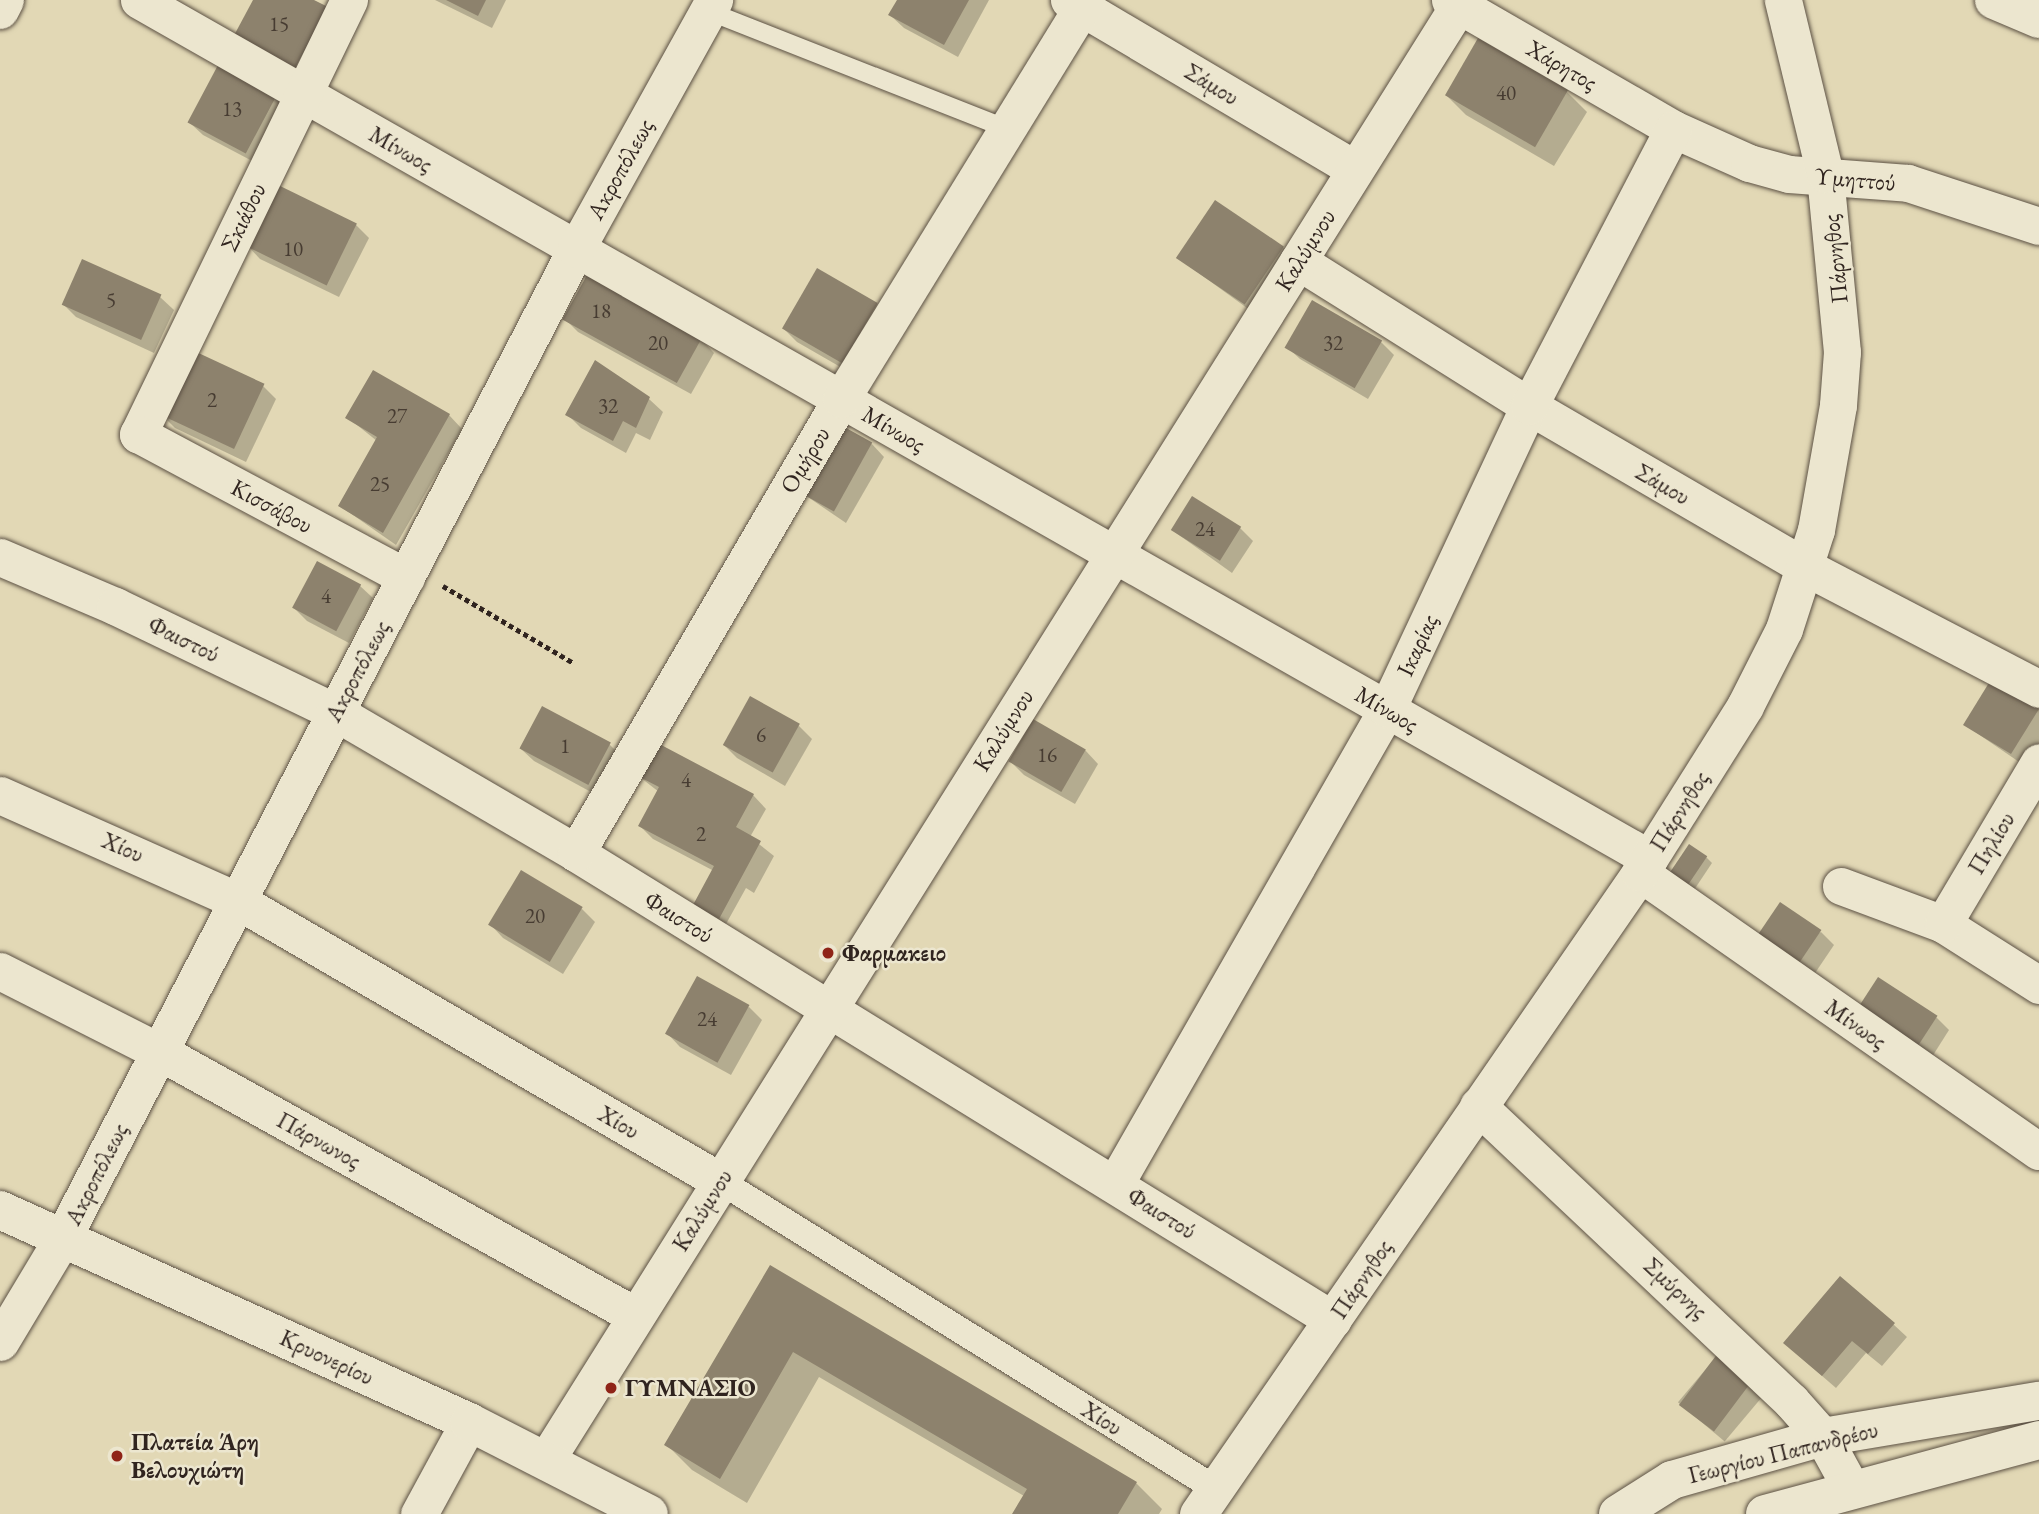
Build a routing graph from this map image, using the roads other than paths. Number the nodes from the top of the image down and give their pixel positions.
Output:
1 (5, 0) edge
2 (139, 0) edge
3 (349, 0) edge
4 (1783, 0) edge
5 (1994, 0) edge
6 (1079, 2) edge
7 (1457, 2) edge
8 (711, 6) edge
9 (0, 10) edge
10 (2039, 19) edge
11 (303, 93) junction
12 (1007, 129) junction
13 (1673, 129) junction
14 (1355, 169) junction
15 (1825, 174) junction
16 (2039, 226) edge
17 (576, 249) junction
18 (1298, 261) junction
19 (841, 399) junction
20 (1528, 406) junction
21 (138, 435) joint
22 (1113, 555) junction
23 (0, 557) edge
24 (1807, 568) junction
25 (408, 572) junction
26 (2039, 689) edge
27 (1387, 709) junction
28 (335, 712) junction
29 (2039, 762) edge
30 (0, 795) edge
31 (576, 853) junction
32 (1644, 866) junction
33 (1841, 886) dead end
34 (238, 901) junction
35 (1943, 924) junction
36 (0, 971) edge
37 (2039, 985) edge
38 (828, 1009) junction
39 (160, 1052) junction
40 (1478, 1106) junction
41 (2039, 1151) edge
42 (720, 1181) junction
43 (1115, 1184) junction
44 (0, 1210) edge
45 (63, 1237) junction
46 (636, 1316) junction
47 (1333, 1320) junction
48 (0, 1342) edge
49 (2039, 1401) edge
50 (469, 1422) junction
51 (1823, 1437) junction
52 (2039, 1440) edge
53 (546, 1460) junction
54 (1852, 1490) junction
55 (1207, 1501) edge
56 (419, 1514) edge
57 (649, 1514) edge
58 (1618, 1514) edge
59 (1765, 1514) edge

1 - 9 street
2 - 11 street, Μίνωος
3 - 11 street, Σκιάθου
4 - 15 street, Πάρνηθος
5 - 10 street
6 - 12 street, Ομήρου
6 - 14 street, Σάμου
7 - 13 street, Χάρητος
7 - 14 street, Καλύμνου
8 - 12 lane
8 - 17 street, Ακροπόλεως
11 - 17 street, Μίνωος
11 - 21 street, Σκιάθου
12 - 19 street, Ομήρου
13 - 15 street, Υμηττού
13 - 20 street, Ικαρίας
14 - 18 street, Καλύμνου
15 - 16 street, Υμηττού
15 - 24 street, Πάρνηθος
17 - 19 street, Μίνωος
17 - 25 street, Ακροπόλεως
18 - 20 street, Σάμου
18 - 22 street, Καλύμνου
19 - 22 street, Μίνωος
19 - 31 street, Ομήρου
20 - 24 street, Σάμου
20 - 27 street, Ικαρίας
21 - 25 street, Κισσάβου
22 - 27 street, Μίνωος
22 - 38 street, Καλύμνου
23 - 28 street, Φαιστού
24 - 26 street, Σάμου
24 - 32 street, Πάρνηθος
25 - 28 street, Ακροπόλεως
27 - 32 street, Μίνωος
27 - 43 street, Ικαρίας
28 - 31 street, Φαιστού
28 - 34 street, Ακροπόλεως
29 - 35 street, Πηλίου
30 - 34 street, Χίου
31 - 38 street, Φαιστού
32 - 40 street, Πάρνηθος
32 - 41 street, Μίνωος
33 - 35 street
34 - 39 street, Ακροπόλεως
34 - 42 street, Χίου
35 - 37 street
36 - 39 street, Πάρνωνος
38 - 42 street, Καλύμνου
38 - 43 street, Φαιστού
39 - 45 street, Ακροπόλεως
39 - 46 street, Πάρνωνος
40 - 47 street, Πάρνηθος
40 - 51 street, Σμύρνης
42 - 46 street, Καλύμνου
42 - 55 street, Χίου
43 - 47 street, Φαιστού
44 - 45 street, Κρυονερίου
45 - 48 street, Ακροπόλεως
45 - 50 street, Κρυονερίου
46 - 53 street, Καλύμνου
47 - 55 street, Πάρνηθος
49 - 51 street, Γεωργίου Παπανδρέου
50 - 53 street, Κρυονερίου
50 - 56 street
51 - 54 street, Σμύρνης
51 - 58 street, Γεωργίου Παπανδρέου
52 - 54 street
53 - 57 street, Κρυονερίου
54 - 59 street

